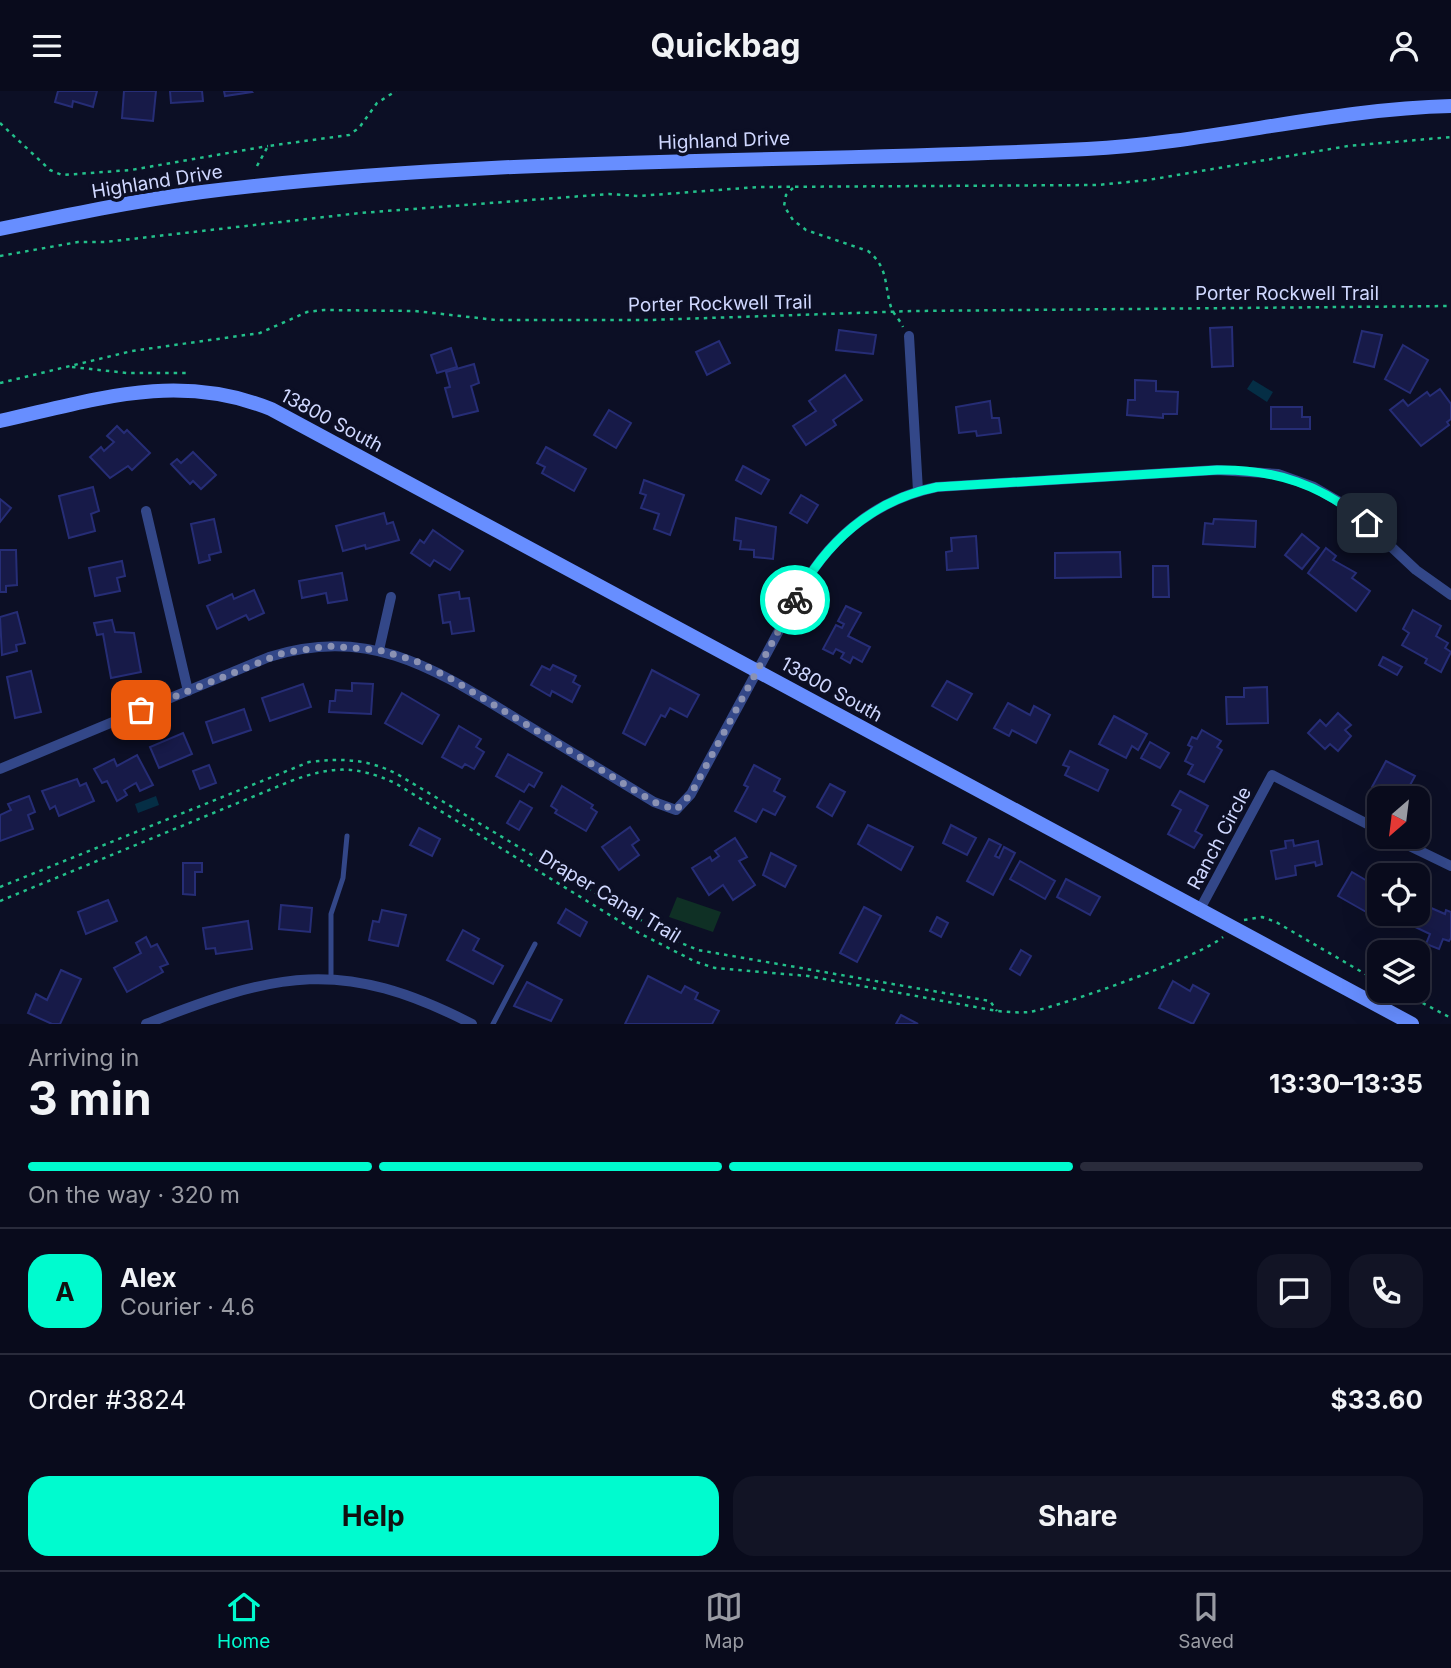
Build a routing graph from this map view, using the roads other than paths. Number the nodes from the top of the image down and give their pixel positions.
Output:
1 (1451, 106) edge
2 (0, 229) edge
3 (908, 336) road end
4 (0, 421) edge
5 (918, 491) junction
6 (146, 511) dead end
7 (1451, 595) edge
8 (391, 597) dead end
9 (379, 650) junction
10 (757, 670) junction
11 (188, 691) junction
12 (0, 769) edge
13 (1367, 824) edge
14 (347, 836) dead end
15 (1416, 849) edge
16 (1451, 866) edge
17 (1199, 911) junction
18 (535, 944) dead end
19 (331, 979) junction
20 (1402, 1022) edge
21 (146, 1024) edge
22 (472, 1024) edge
23 (493, 1024) edge

1 - 2 main road, Highland Drive
3 - 5 street
4 - 10 main road, 13800 South
5 - 7 street
5 - 10 street
6 - 11 street
8 - 9 street
9 - 10 street
9 - 11 street
10 - 17 main road, 13800 South
11 - 12 street
13 - 17 street, Ranch Circle
14 - 19 lane
15 - 16 street
17 - 20 main road, 13800 South
18 - 23 lane
19 - 21 street
19 - 22 street

